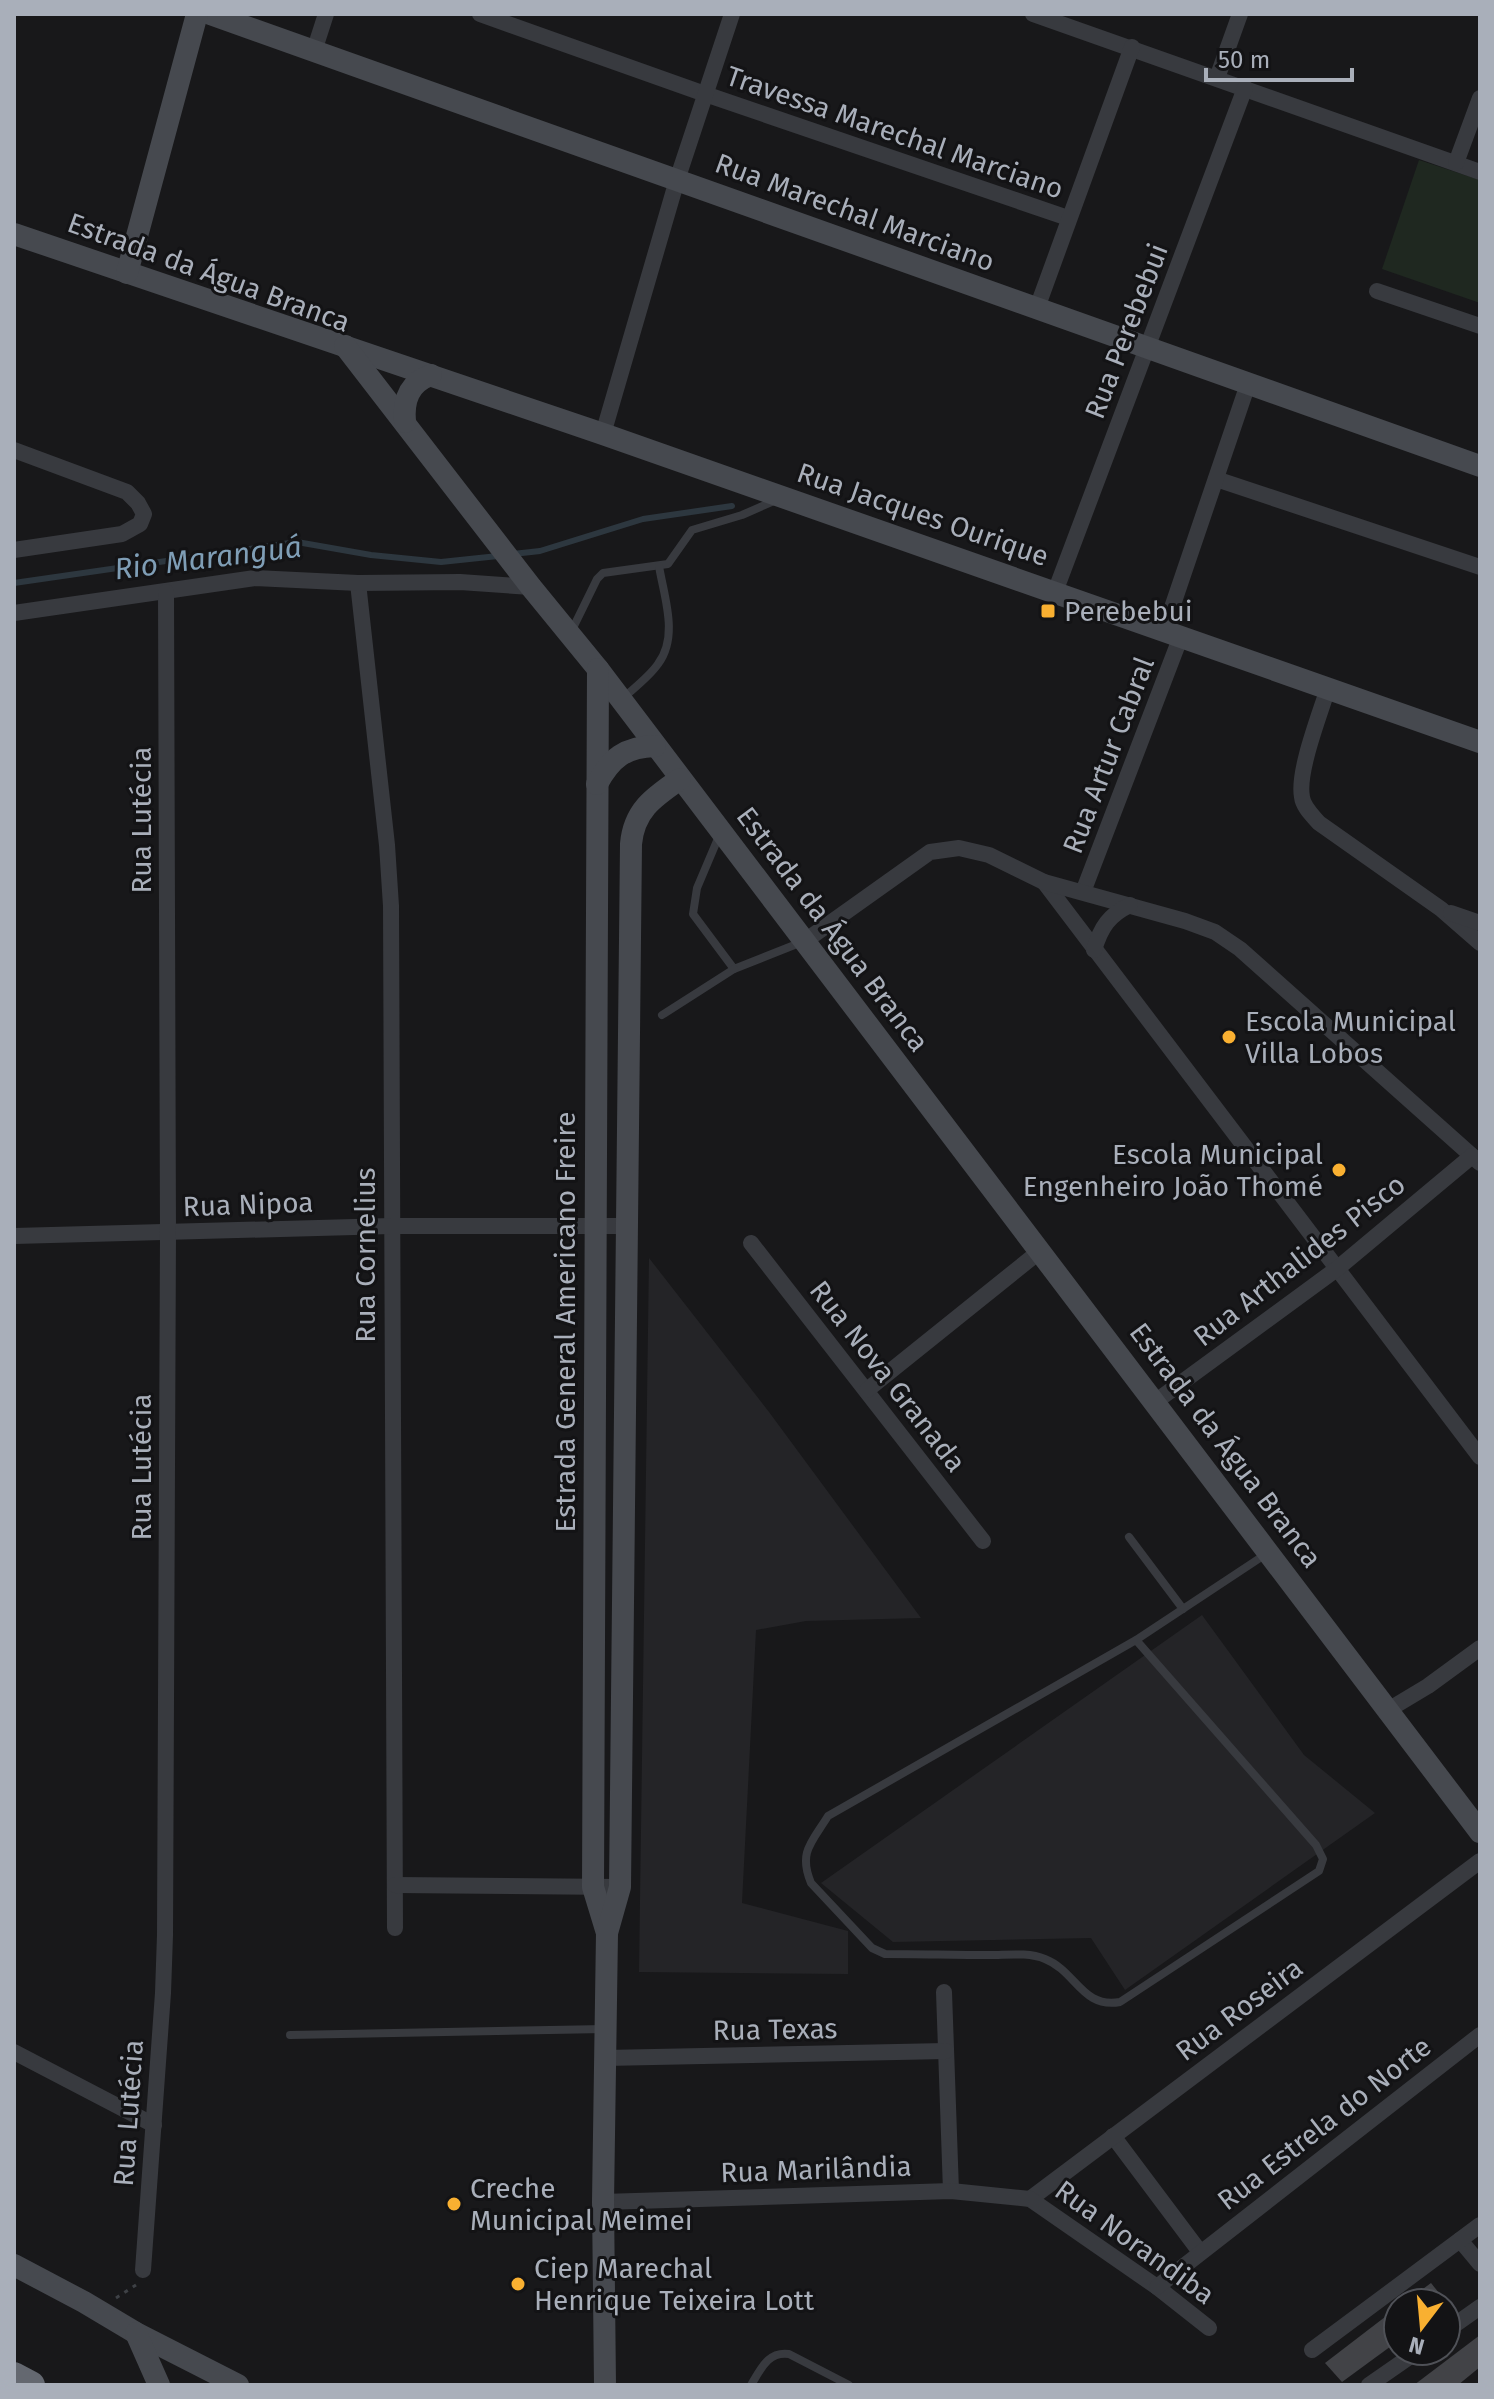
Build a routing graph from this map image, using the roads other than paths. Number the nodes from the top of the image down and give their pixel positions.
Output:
1 (197, 14) edge
2 (210, 14) edge
3 (326, 14) edge
4 (480, 14) edge
5 (732, 14) edge
6 (1033, 14) edge
7 (1240, 14) edge
8 (1132, 47) junction
9 (314, 51) junction
10 (1217, 78) junction
11 (1245, 88) junction
12 (705, 94) junction
13 (1480, 98) edge
14 (1456, 163) junction
15 (1480, 172) edge
16 (677, 180) junction
17 (1068, 218) junction
18 (14, 234) edge
19 (127, 273) junction
20 (1377, 291) dead end
21 (1037, 308) junction
22 (1480, 326) edge
23 (345, 346) junction
24 (1148, 348) junction
25 (431, 375) junction
26 (1248, 384) junction
27 (405, 422) junction
28 (603, 434) junction
29 (14, 450) edge
30 (1480, 466) edge
31 (1216, 479) junction
32 (783, 497) junction
33 (14, 550) edge
34 (659, 566) junction
35 (1480, 567) edge
36 (526, 581) junction
37 (358, 583) junction
38 (166, 592) junction
39 (1055, 592) junction
40 (14, 613) edge
41 (1172, 634) junction
42 (570, 635) junction
43 (598, 669) junction
44 (1328, 688) junction
45 (621, 700) junction
46 (1480, 742) edge
47 (655, 746) junction
48 (680, 779) junction
49 (597, 785) junction
50 (721, 831) junction
51 (1044, 882) junction
52 (1083, 892) junction
53 (1130, 905) junction
54 (1441, 909) junction
55 (1480, 923) edge
56 (805, 941) junction
57 (1480, 943) edge
58 (1094, 950) junction
59 (734, 969) junction
60 (662, 1015) dead end
61 (1476, 1160) edge
62 (595, 1225) junction
63 (391, 1226) junction
64 (628, 1226) junction
65 (168, 1233) junction
66 (14, 1236) edge
67 (751, 1243) dead end
68 (1040, 1251) junction
69 (1338, 1268) junction
70 (867, 1390) junction
71 (1155, 1402) junction
72 (1480, 1457) edge
73 (1129, 1537) dead end
74 (983, 1541) dead end
75 (1270, 1551) junction
76 (1183, 1609) junction
77 (1136, 1640) junction
78 (1480, 1648) edge
79 (1388, 1710) junction
80 (1480, 1832) edge
81 (1480, 1861) edge
82 (395, 1885) junction
83 (593, 1887) junction
84 (620, 1887) junction
85 (395, 1928) dead end
86 (607, 1933) junction
87 (944, 1992) dead end
88 (606, 2029) junction
89 (290, 2035) dead end
90 (1480, 2035) edge
91 (946, 2051) junction
92 (14, 2052) edge
93 (605, 2058) junction
94 (154, 2125) junction
95 (1113, 2136) junction
96 (951, 2191) junction
97 (1030, 2199) junction
98 (603, 2202) junction
99 (1480, 2225) edge
100 (1460, 2240) junction
101 (1200, 2252) junction
102 (1480, 2264) edge
103 (14, 2265) edge
104 (143, 2270) road end
105 (1157, 2287) junction
106 (1480, 2307) edge
107 (1462, 2320) edge
108 (1209, 2328) dead end
109 (136, 2333) junction
110 (1312, 2350) dead end
111 (1395, 2367) edge
112 (14, 2376) edge
113 (31, 2385) edge
114 (159, 2385) edge
115 (238, 2385) edge
116 (605, 2385) edge
117 (751, 2385) edge
118 (849, 2385) edge
119 (1369, 2385) edge

1 - 19 main road
2 - 9 main road, Rua Marechal Marciano
3 - 9 street
4 - 12 street, Travessa Marechal Marciano
5 - 12 street, Travessa Marechal Marciano
6 - 8 street
7 - 10 street
8 - 10 street
8 - 17 street
9 - 16 main road, Rua Marechal Marciano
10 - 11 street
11 - 14 street
11 - 24 street, Rua Perebebui
12 - 16 street, Travessa Marechal Marciano
12 - 17 street, Travessa Marechal Marciano
13 - 14 street
14 - 15 street
16 - 21 main road, Rua Marechal Marciano
16 - 28 street, Travessa Marechal Marciano
17 - 21 street
18 - 19 main road, Estrada da Água Branca
19 - 23 main road, Estrada da Água Branca
20 - 22 street
21 - 24 main road, Rua Marechal Marciano
23 - 25 main road, Rua Jacques Ourique
23 - 27 main road, Estrada da Água Branca
24 - 26 main road, Rua Marechal Marciano
24 - 39 street, Rua Perebebui
25 - 27 main road
25 - 28 main road, Rua Jacques Ourique
26 - 30 main road, Rua Marechal Marciano
26 - 31 street, Rua Artur Cabral
27 - 36 main road, Estrada da Água Branca
28 - 32 main road, Rua Jacques Ourique
29 - 33 street
31 - 35 street
31 - 41 street, Rua Artur Cabral
32 - 34 lane
32 - 39 main road, Rua Jacques Ourique
34 - 42 lane
34 - 45 lane
36 - 37 street
36 - 42 main road, Estrada da Água Branca
37 - 38 street
37 - 63 street, Rua Cornelius
38 - 40 street
38 - 65 street, Rua Lutécia
39 - 41 main road, Rua Jacques Ourique
41 - 44 main road, Rua Jacques Ourique
41 - 52 street, Rua Artur Cabral
42 - 43 main road, Estrada da Água Branca
43 - 45 main road, Estrada da Água Branca
43 - 49 main road, Estrada General Americano Freire
44 - 46 main road, Rua Jacques Ourique
44 - 54 street
45 - 47 main road, Estrada da Água Branca
47 - 48 main road, Estrada da Água Branca
47 - 49 main road
48 - 50 main road, Estrada da Água Branca
48 - 64 main road, Estrada General Americano Freire
49 - 62 main road, Estrada General Americano Freire
50 - 56 main road, Estrada da Água Branca
50 - 59 lane
51 - 52 street
51 - 56 street
51 - 58 street
52 - 53 street
53 - 58 street
53 - 61 street
54 - 55 street
54 - 57 street
56 - 59 lane
56 - 68 main road, Estrada da Água Branca
58 - 69 street
59 - 60 lane
61 - 69 street, Rua Arthalides Pisco
62 - 63 street, Rua Nipoa
62 - 64 street, Rua Nipoa
62 - 83 main road, Estrada General Americano Freire
63 - 65 street, Rua Nipoa
63 - 82 street, Rua Cornelius
64 - 84 main road, Estrada General Americano Freire
65 - 66 street, Rua Nipoa
65 - 94 street, Rua Lutécia
67 - 70 street, Rua Nova Granada
68 - 70 street
68 - 71 main road, Estrada da Água Branca
69 - 71 street, Rua Arthalides Pisco
69 - 72 street
70 - 74 street, Rua Nova Granada
71 - 75 main road, Estrada da Água Branca
73 - 76 lane
75 - 76 lane
75 - 79 main road, Estrada da Água Branca
76 - 77 lane
77 - 77 lane
78 - 79 street
79 - 80 main road, Estrada da Água Branca
81 - 95 street, Rua Roseira
82 - 83 street
82 - 85 street, Rua Cornelius
83 - 84 street
83 - 86 main road, Estrada General Americano Freire
84 - 86 main road, Estrada General Americano Freire
86 - 88 main road, Estrada General Americano Freire
87 - 91 street
88 - 89 lane
88 - 93 main road, Estrada General Americano Freire
90 - 101 street, Rua Estrela do Norte
91 - 93 street, Rua Texas
91 - 96 street
92 - 94 street
93 - 98 main road, Estrada General Americano Freire
94 - 104 street, Rua Lutécia
95 - 97 street, Rua Roseira
95 - 101 street
96 - 97 street, Rua Marilândia
96 - 98 street, Rua Marilândia
97 - 105 street, Rua Norandiba
98 - 116 main road, Estrada General Americano Freire
99 - 100 street
100 - 102 street
100 - 110 street
101 - 105 street, Rua Estrela do Norte
103 - 109 main road
105 - 108 street, Rua Norandiba
106 - 107 street
109 - 114 main road
109 - 115 main road
111 - 119 street
112 - 113 highway
117 - 118 lane

